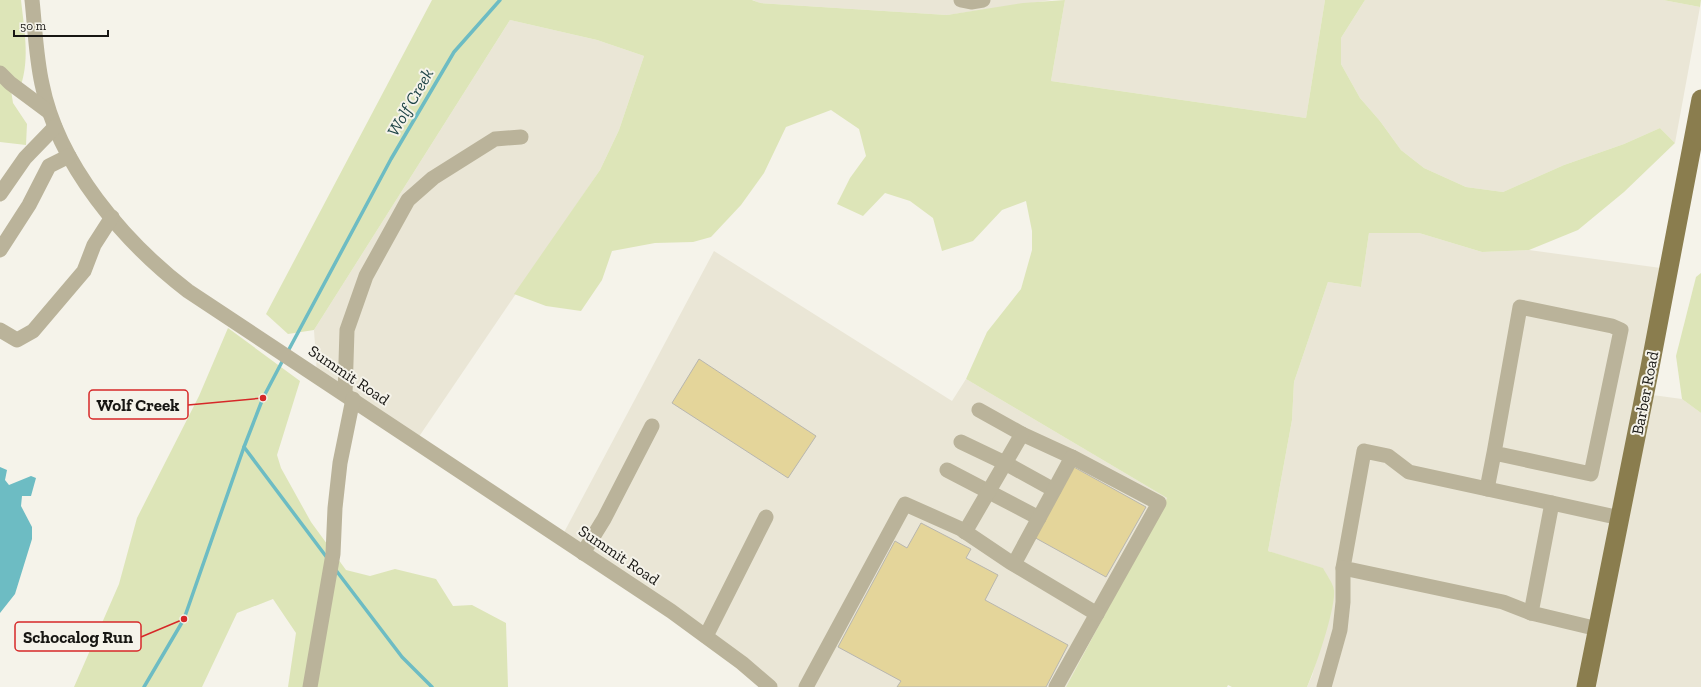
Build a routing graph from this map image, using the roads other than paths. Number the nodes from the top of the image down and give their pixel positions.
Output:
1 (32, 0) edge
2 (960, 0) edge
3 (983, 0) edge
4 (0, 74) edge
5 (1701, 99) edge
6 (49, 112) junction
7 (55, 127) junction
8 (521, 137) dead end
9 (69, 156) junction
10 (0, 194) edge
11 (112, 217) junction
12 (0, 250) edge
13 (0, 330) edge
14 (349, 396) junction
15 (980, 410) dead end
16 (652, 426) dead end
17 (1022, 434) junction
18 (961, 442) dead end
19 (1494, 453) junction
20 (1072, 457) junction
21 (1005, 463) junction
22 (947, 470) dead end
23 (1487, 489) junction
24 (1054, 490) junction
25 (988, 492) junction
26 (1552, 503) junction
27 (766, 516) dead end
28 (1039, 518) junction
29 (1620, 518) junction
30 (965, 532) junction
31 (584, 553) junction
32 (1014, 564) junction
33 (1343, 568) junction
34 (1531, 613) junction
35 (1097, 614) junction
36 (1598, 629) junction
37 (706, 636) junction
38 (310, 687) edge
39 (770, 687) edge
40 (806, 687) edge
41 (1056, 687) edge
42 (1324, 687) edge
43 (1586, 687) edge

1 - 6 street, Summit Road
2 - 3 street
4 - 6 street
5 - 29 main road, Barber Road
6 - 7 street, Summit Road
7 - 9 street, Summit Road
7 - 10 street
8 - 14 street
9 - 11 street, Summit Road
9 - 12 street
11 - 13 street
11 - 14 street, Summit Road
14 - 31 street, Summit Road
14 - 38 street
15 - 17 street
16 - 31 street
17 - 20 street
17 - 21 street
18 - 21 street
19 - 19 street
19 - 23 street
20 - 24 street
20 - 35 street
21 - 24 street
21 - 25 street
22 - 25 street
23 - 26 street
23 - 33 street
24 - 28 street
25 - 28 street
25 - 30 street
26 - 29 street
26 - 34 street
27 - 37 street
28 - 32 street
29 - 36 main road, Barber Road
30 - 32 street
30 - 40 street
31 - 37 street, Summit Road
32 - 35 street
33 - 34 street
33 - 42 street
34 - 36 street
35 - 41 street
36 - 43 main road, Barber Road
37 - 39 street, Summit Road

